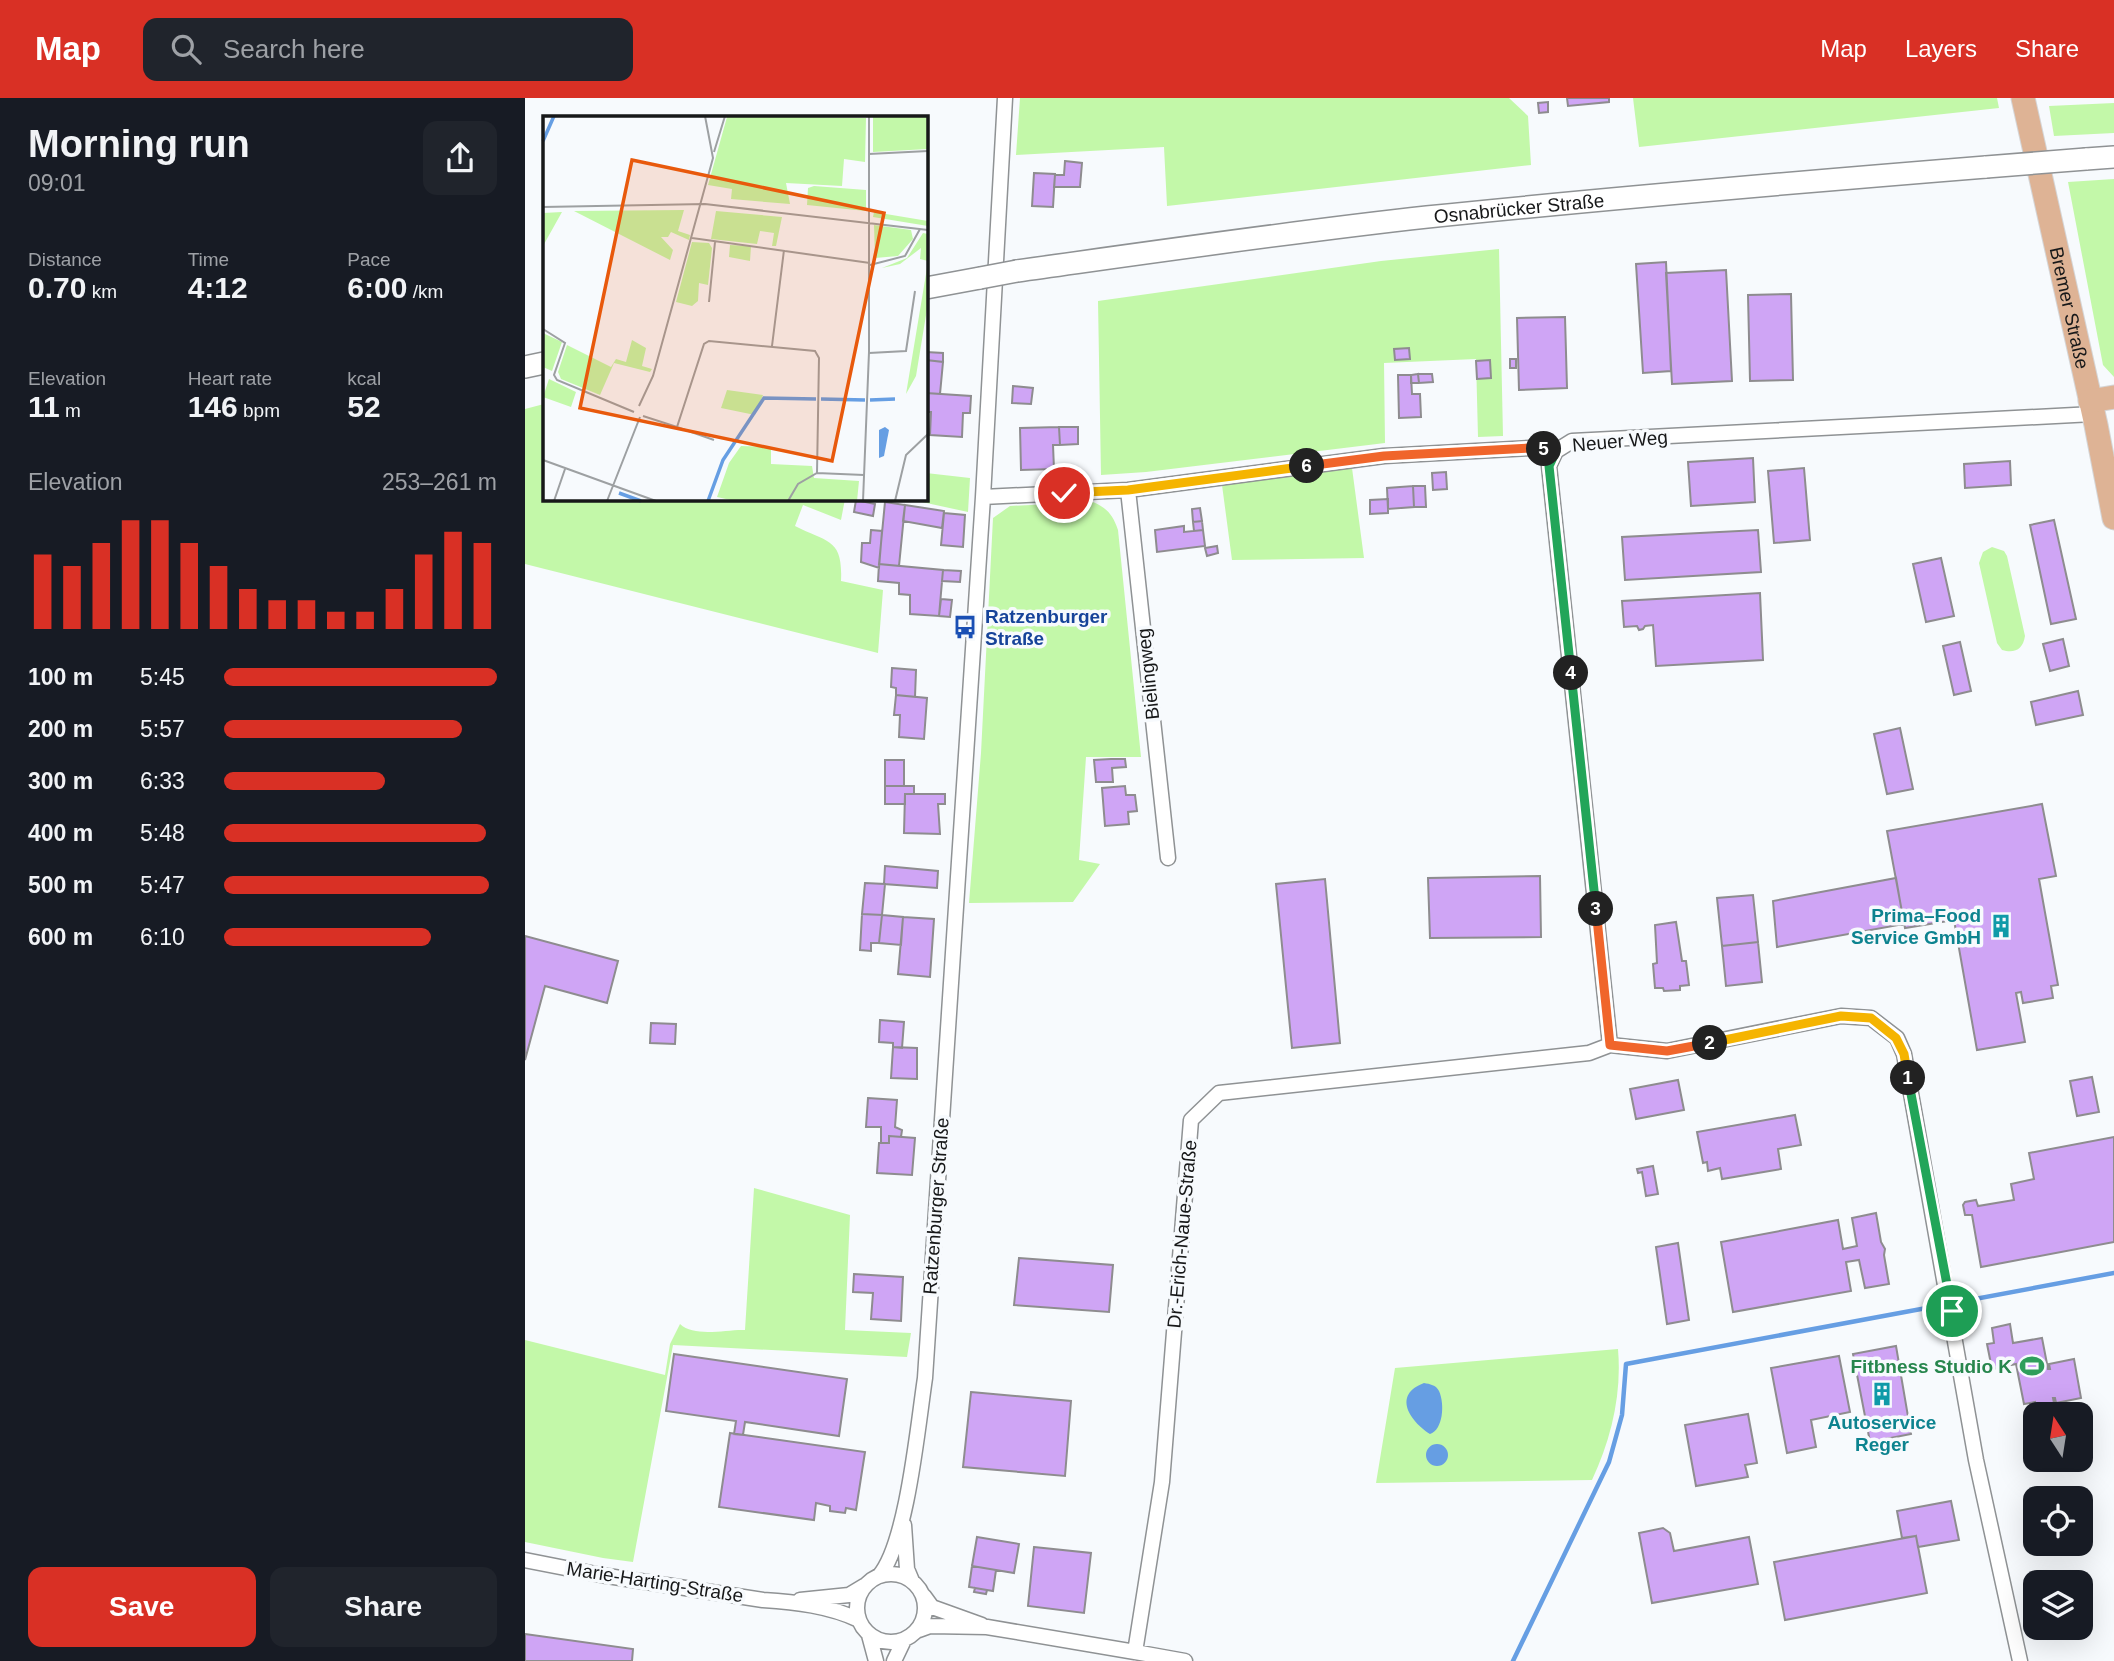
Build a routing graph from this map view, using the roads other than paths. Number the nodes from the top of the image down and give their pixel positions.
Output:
1 (1005, 98) edge
2 (2023, 98) edge
3 (2114, 157) edge
4 (927, 288) edge
5 (543, 363) edge
6 (525, 368) edge
7 (2114, 397) edge
8 (2098, 415) edge
9 (1556, 451) junction
10 (1128, 490) junction
11 (983, 497) junction
12 (2114, 518) edge
13 (1167, 858) dead end
14 (1610, 1045) junction
15 (903, 1517) junction
16 (525, 1560) edge
17 (879, 1576) junction
18 (912, 1581) junction
19 (865, 1586) junction
20 (923, 1595) junction
21 (785, 1601) junction
22 (859, 1620) junction
23 (987, 1627) junction
24 (919, 1630) junction
25 (869, 1635) junction
26 (904, 1640) junction
27 (1135, 1652) junction
28 (876, 1661) edge
29 (894, 1661) edge
30 (1185, 1661) edge
31 (2020, 1661) edge

1 - 11 street, Ratzenburger Straße
2 - 8 main road, Bremer Straße
3 - 4 main road, Osnabrücker Straße, bridge
5 - 6 main road
7 - 8 main road
8 - 9 street, Neuer Weg
8 - 12 main road, Bremer Straße
9 - 10 street, Neuer Weg
9 - 14 street
10 - 11 street, Neuer Weg
10 - 13 street, Bielingweg
11 - 15 street, Ratzenburger Straße
14 - 27 street, Dr.-Erich-Naue-Straße
14 - 31 street
15 - 17 street
15 - 18 street
16 - 21 street, Marie-Harting-Straße
17 - 18 street
17 - 19 street
18 - 20 street
19 - 21 street
19 - 22 street
20 - 23 street
20 - 24 street
21 - 22 street
22 - 25 street
23 - 24 street
23 - 27 street
24 - 26 street
25 - 26 street
25 - 28 street
26 - 29 street
27 - 30 street

